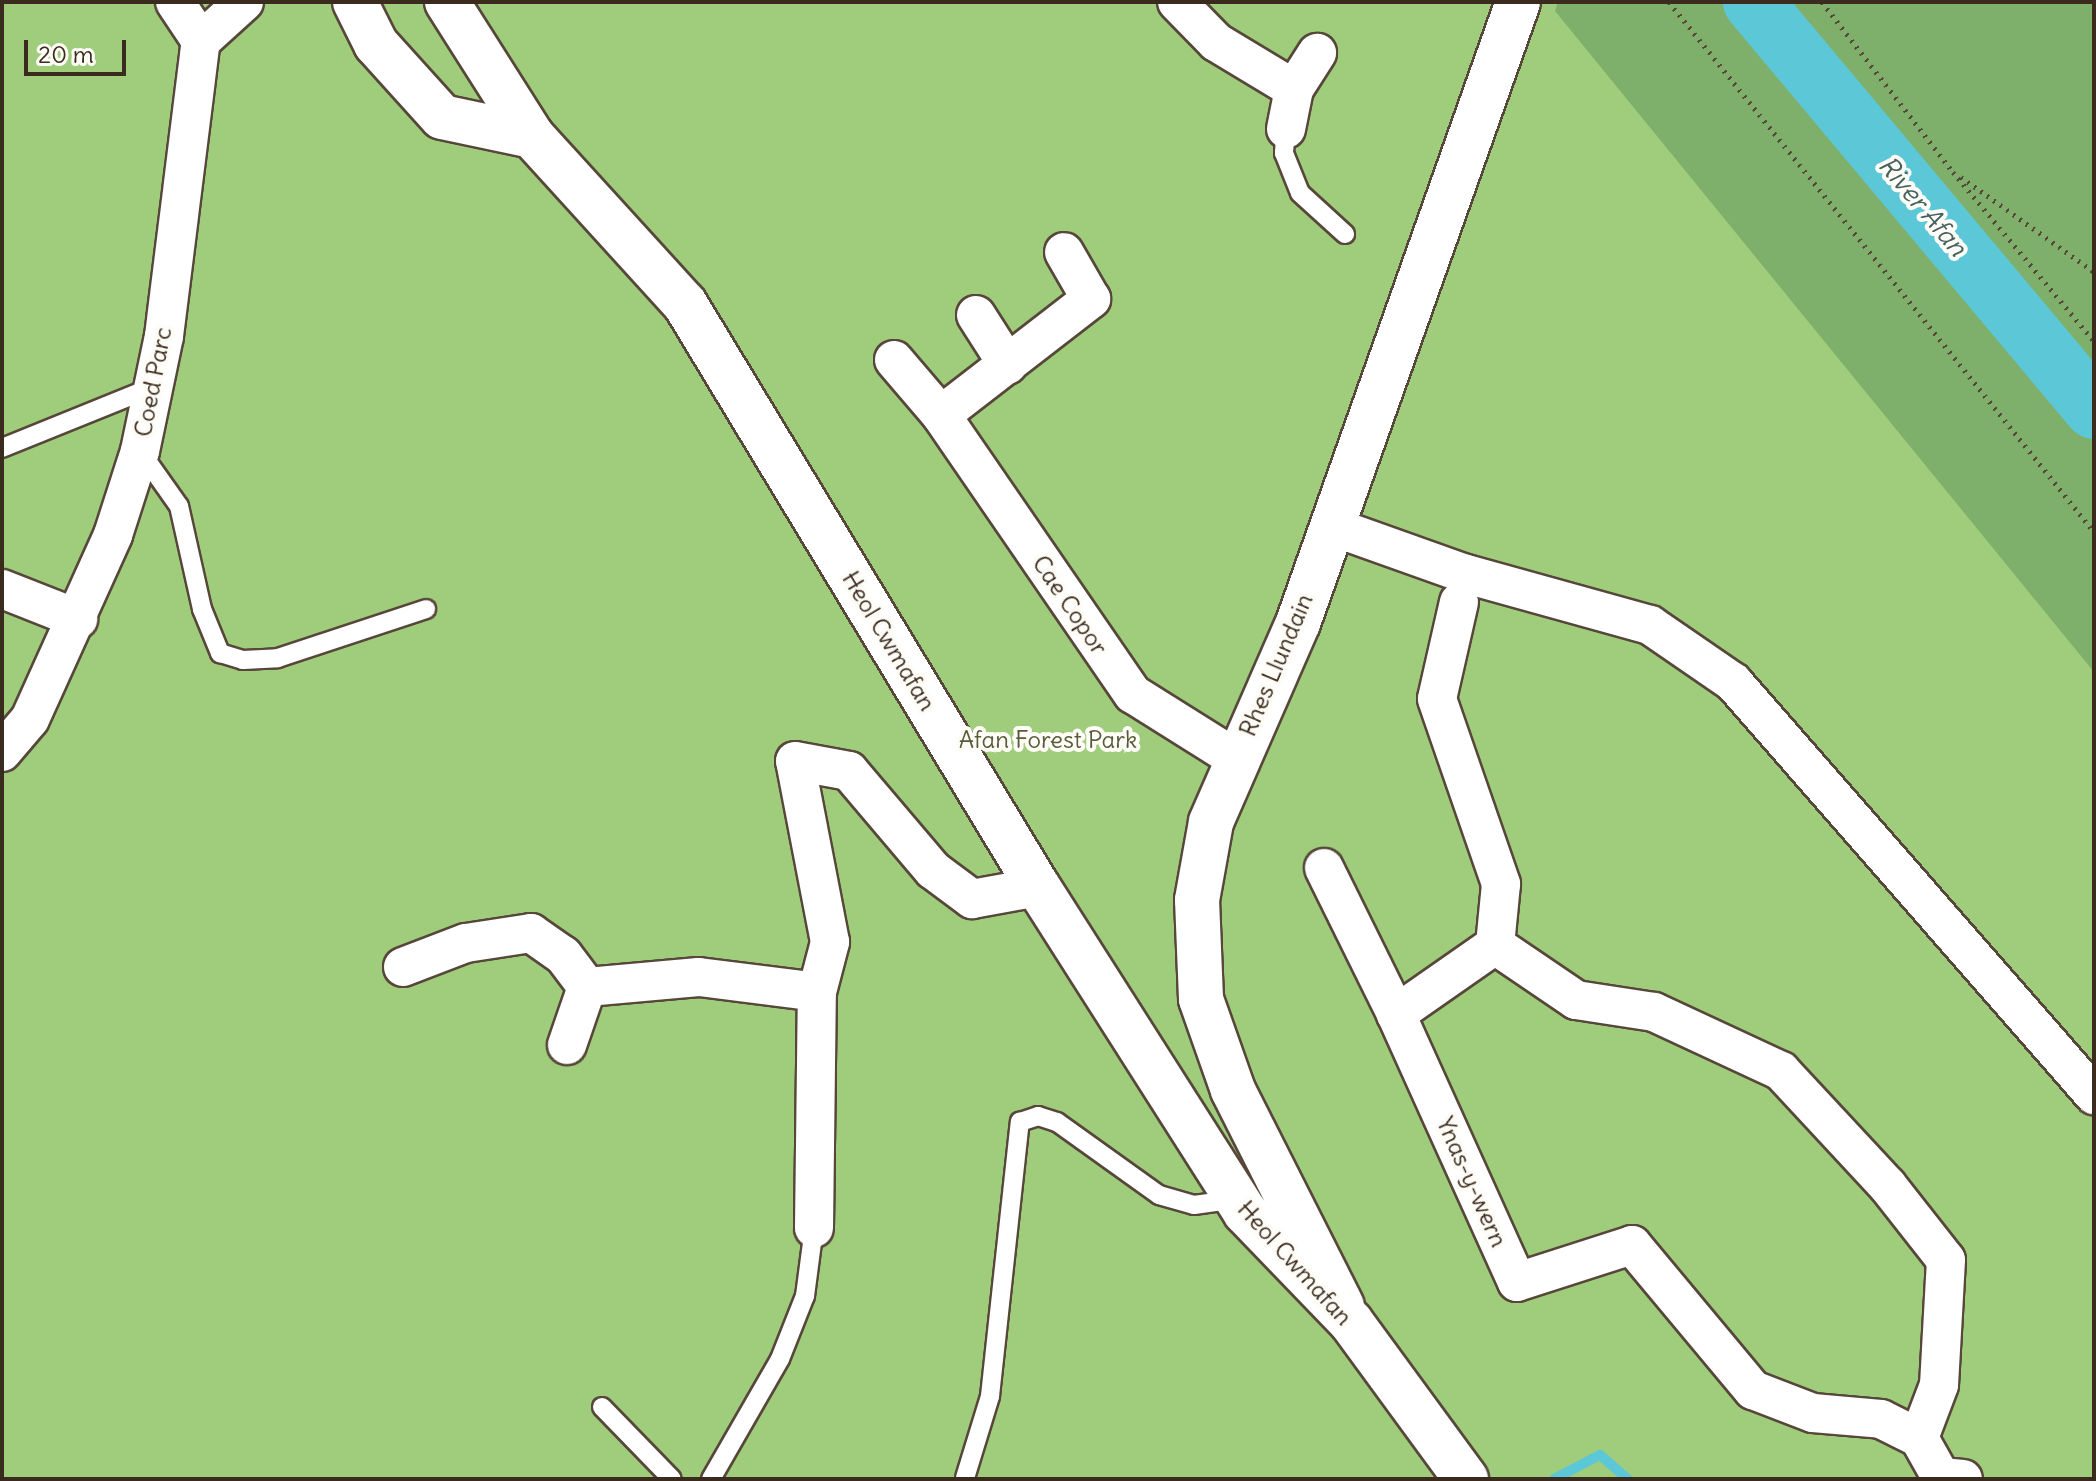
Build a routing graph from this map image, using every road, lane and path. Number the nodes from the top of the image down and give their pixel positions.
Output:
1 (175, 2) edge
2 (244, 2) edge
3 (355, 2) edge
4 (447, 2) edge
5 (1177, 2) edge
6 (1518, 2) edge
7 (1669, 2) edge
8 (1822, 2) edge
9 (201, 41) junction
10 (1317, 53) dead end
11 (1294, 89) junction
12 (1286, 129) joint
13 (532, 136) junction
14 (1953, 172) junction
15 (1345, 234) dead end
16 (1064, 252) dead end
17 (2094, 272) edge
18 (976, 315) dead end
19 (2094, 341) edge
20 (894, 360) dead end
21 (1008, 365) junction
22 (153, 387) junction
23 (941, 415) junction
24 (2, 448) edge
25 (140, 451) junction
26 (1331, 526) junction
27 (2094, 532) edge
28 (2, 589) edge
29 (1459, 602) dead end
30 (426, 609) dead end
31 (78, 619) junction
32 (2, 752) edge
33 (1235, 758) junction
34 (1324, 868) dead end
35 (1038, 887) junction
36 (1495, 945) junction
37 (403, 967) dead end
38 (587, 987) junction
39 (817, 992) junction
40 (1396, 1014) junction
41 (567, 1045) dead end
42 (2094, 1095) edge
43 (1237, 1199) junction
44 (814, 1228) joint
45 (1351, 1322) junction
46 (602, 1407) dead end
47 (1919, 1438) junction
48 (965, 1478) edge
49 (672, 1479) edge
50 (711, 1479) edge
51 (1466, 1479) edge
52 (1963, 1479) edge

1 - 9 street
2 - 9 street
3 - 13 main road
4 - 13 main road, Heol Cwmafan
5 - 11 street
6 - 26 main road, Rhes Llundain
7 - 27 path
8 - 14 path
9 - 22 street, Coed Parc
10 - 11 street
11 - 12 street
12 - 15 lane
13 - 35 main road, Heol Cwmafan
14 - 17 path
14 - 19 path
16 - 21 street
18 - 21 street
20 - 23 street, Cae Copor
21 - 23 street
22 - 24 lane
22 - 25 street, Coed Parc
23 - 33 street, Cae Copor
25 - 30 lane
25 - 31 street, Coed Parc
26 - 33 main road, Rhes Llundain
26 - 42 street
28 - 31 street
29 - 36 street
31 - 32 street, Coed Parc
33 - 45 main road, Rhes Llundain
34 - 40 street
35 - 39 street
35 - 43 main road, Heol Cwmafan
36 - 40 street
36 - 47 street
37 - 38 street
38 - 39 street
38 - 41 street
39 - 44 street
40 - 47 street, Ynas-y-wern
43 - 45 main road, Heol Cwmafan
43 - 48 lane
44 - 50 lane
45 - 51 main road, Heol Cwmafan
46 - 49 lane
47 - 52 street

